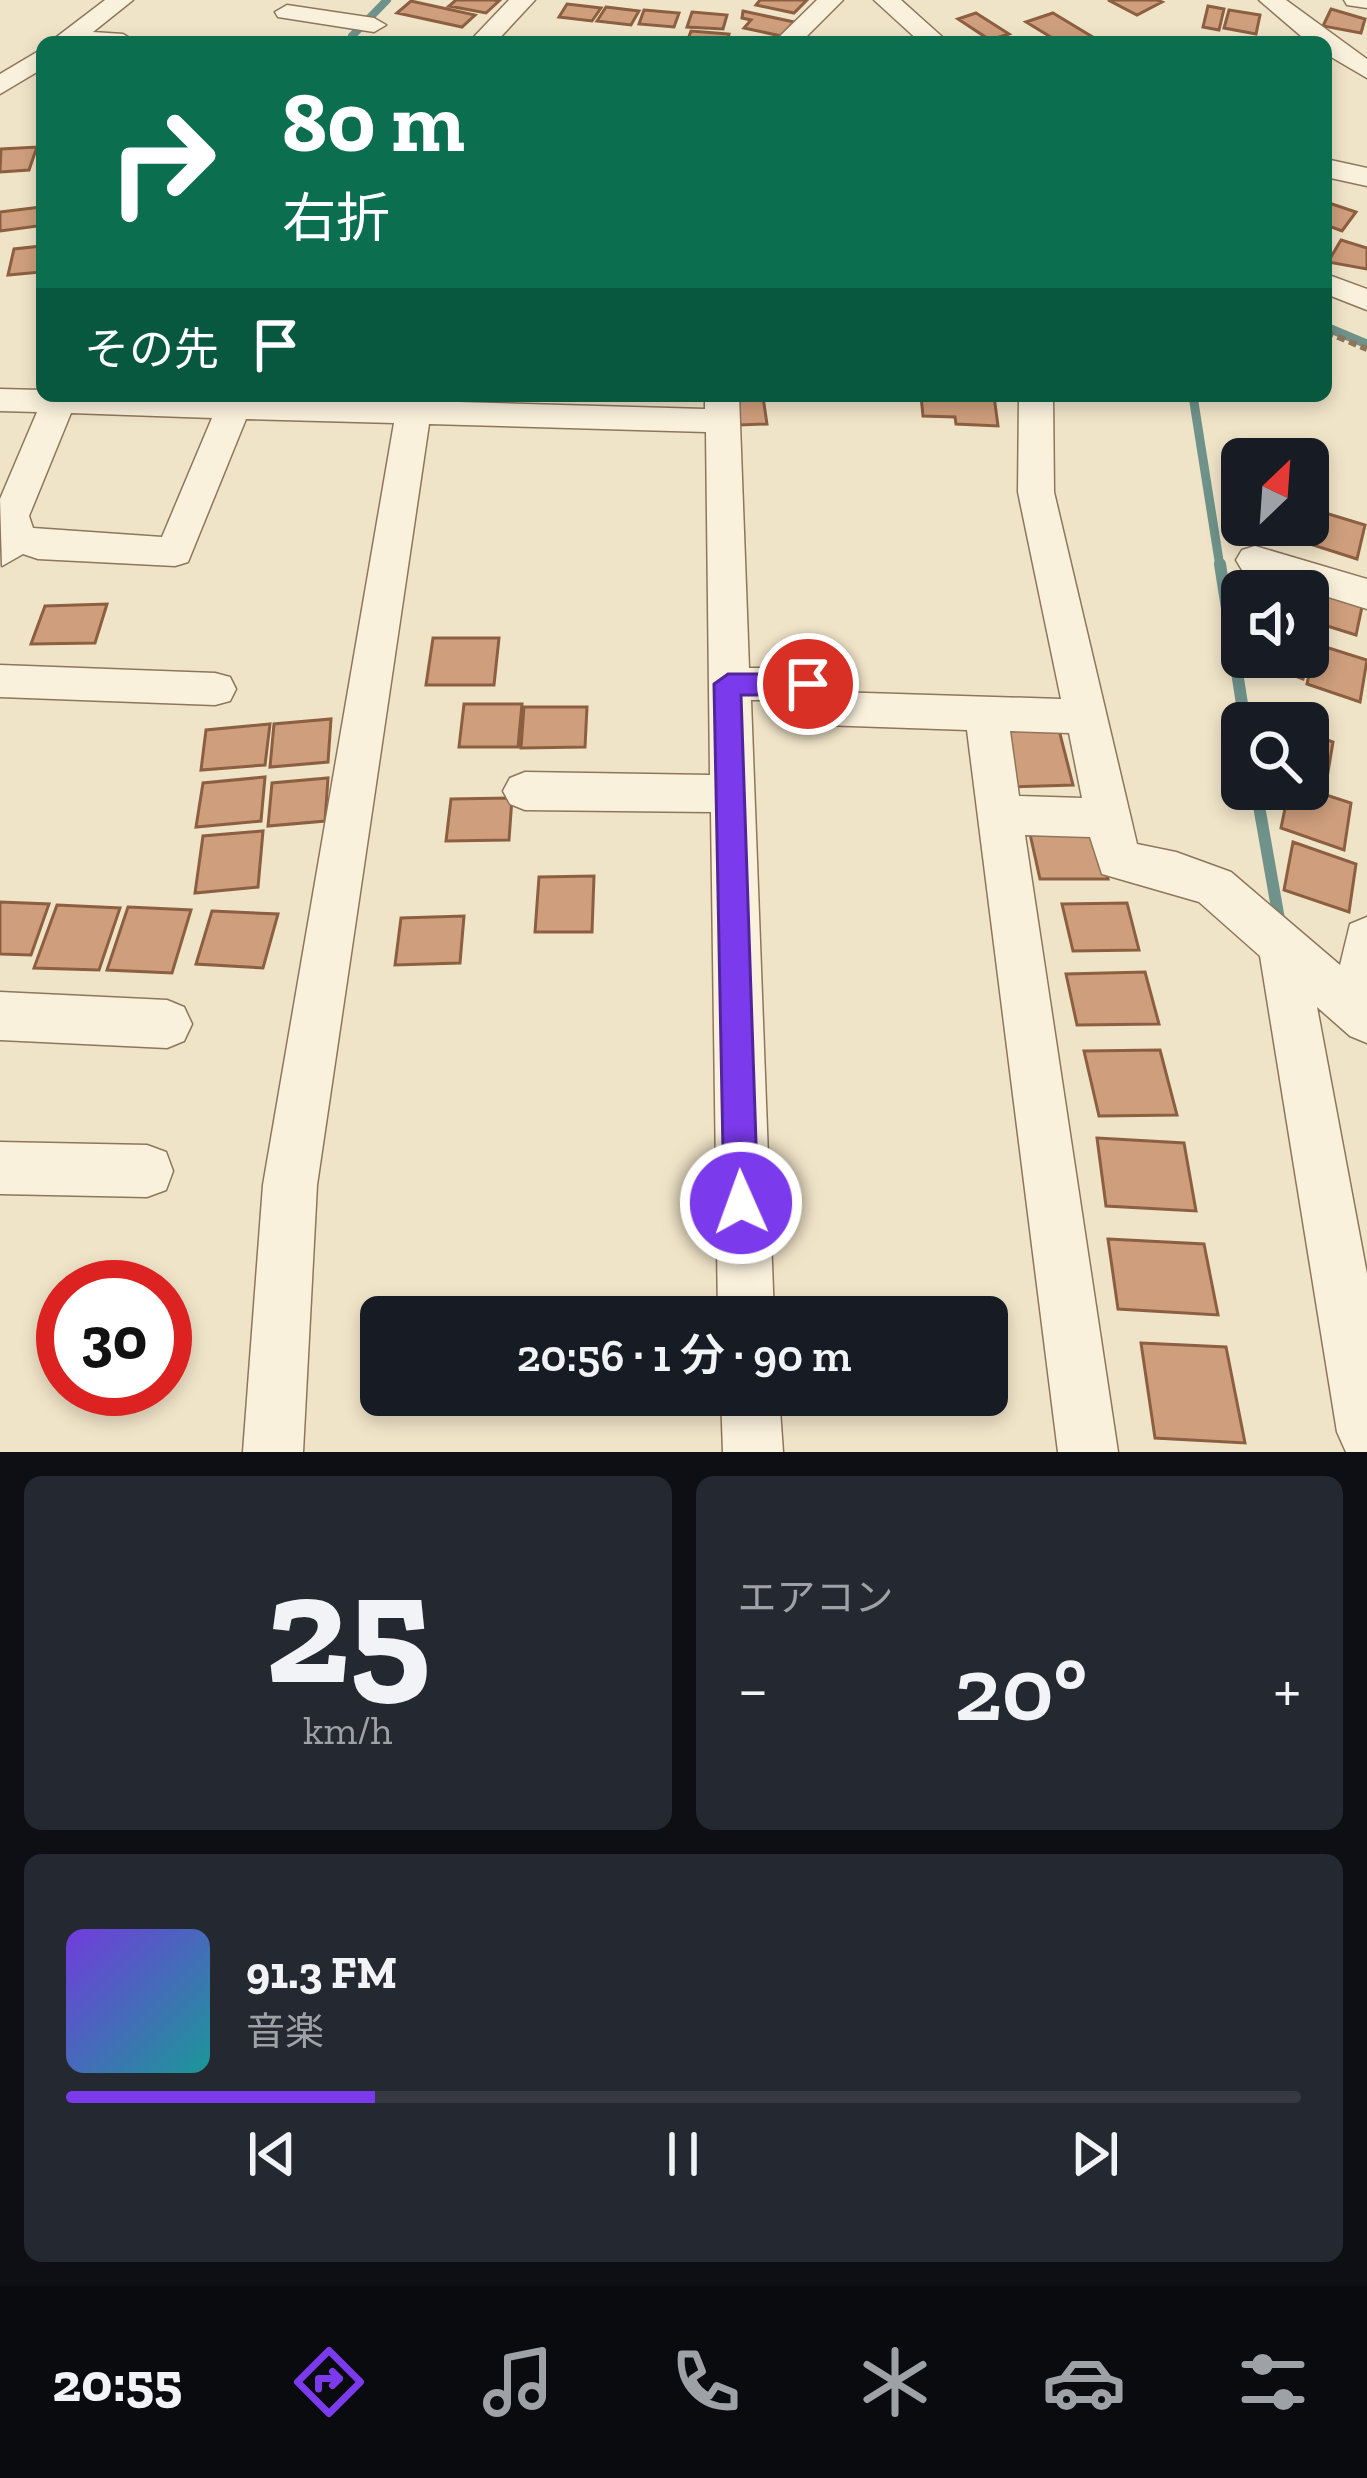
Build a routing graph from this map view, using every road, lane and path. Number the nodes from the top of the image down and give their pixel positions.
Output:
1 (121, 0) edge
2 (304, 0) edge
3 (523, 0) edge
4 (831, 0) edge
5 (886, 0) edge
6 (1271, 0) edge
7 (1356, 0) edge
8 (1367, 2) edge
9 (369, 26) edge
10 (72, 36) edge
11 (488, 36) edge
12 (793, 36) edge
13 (928, 36) edge
14 (1316, 36) edge
15 (1332, 48) edge
16 (36, 55) edge
17 (0, 57) edge
18 (36, 59) edge
19 (1367, 70) edge
20 (0, 86) edge
21 (1332, 169) edge
22 (1367, 176) edge
23 (1332, 285) edge
24 (1367, 300) edge
25 (1332, 334) edge
26 (1367, 349) edge
27 (0, 400) edge
28 (36, 400) edge
29 (50, 402) edge
30 (96, 402) edge
31 (1036, 402) edge
32 (233, 408) junction
33 (414, 409) edge
34 (717, 414) edge
35 (6, 543) edge
36 (1256, 560) dead end
37 (1367, 593) edge
38 (0, 681) edge
39 (728, 684) junction
40 (215, 689) dead end
41 (986, 713) junction
42 (1089, 717) junction
43 (525, 791) dead end
44 (719, 794) junction
45 (1000, 815) junction
46 (1110, 818) junction
47 (1367, 939) edge
48 (1281, 940) junction
49 (1362, 1014) edge
50 (0, 1016) edge
51 (167, 1024) dead end
52 (0, 1168) edge
53 (146, 1171) dead end
54 (745, 1296) edge
55 (751, 1416) edge
56 (1367, 1432) edge
57 (273, 1452) edge
58 (753, 1452) edge
59 (1088, 1452) edge

1 - 10 street
2 - 9 street
3 - 11 street
4 - 12 street
5 - 13 street
6 - 14 street
7 - 8 street
15 - 19 street
16 - 17 street
18 - 20 street
21 - 22 street
23 - 24 street
25 - 26 path
27 - 28 street
29 - 35 street
30 - 32 street
31 - 42 street
32 - 33 street
32 - 35 street
33 - 34 street
33 - 57 street
34 - 39 street
36 - 37 street
38 - 40 street
39 - 41 street
39 - 44 street
41 - 42 street
41 - 45 street
42 - 46 street
43 - 44 street
44 - 54 street
45 - 46 street
45 - 59 street
46 - 48 street
47 - 49 street
48 - 49 street
48 - 56 street
50 - 51 street
52 - 53 street
55 - 58 street

